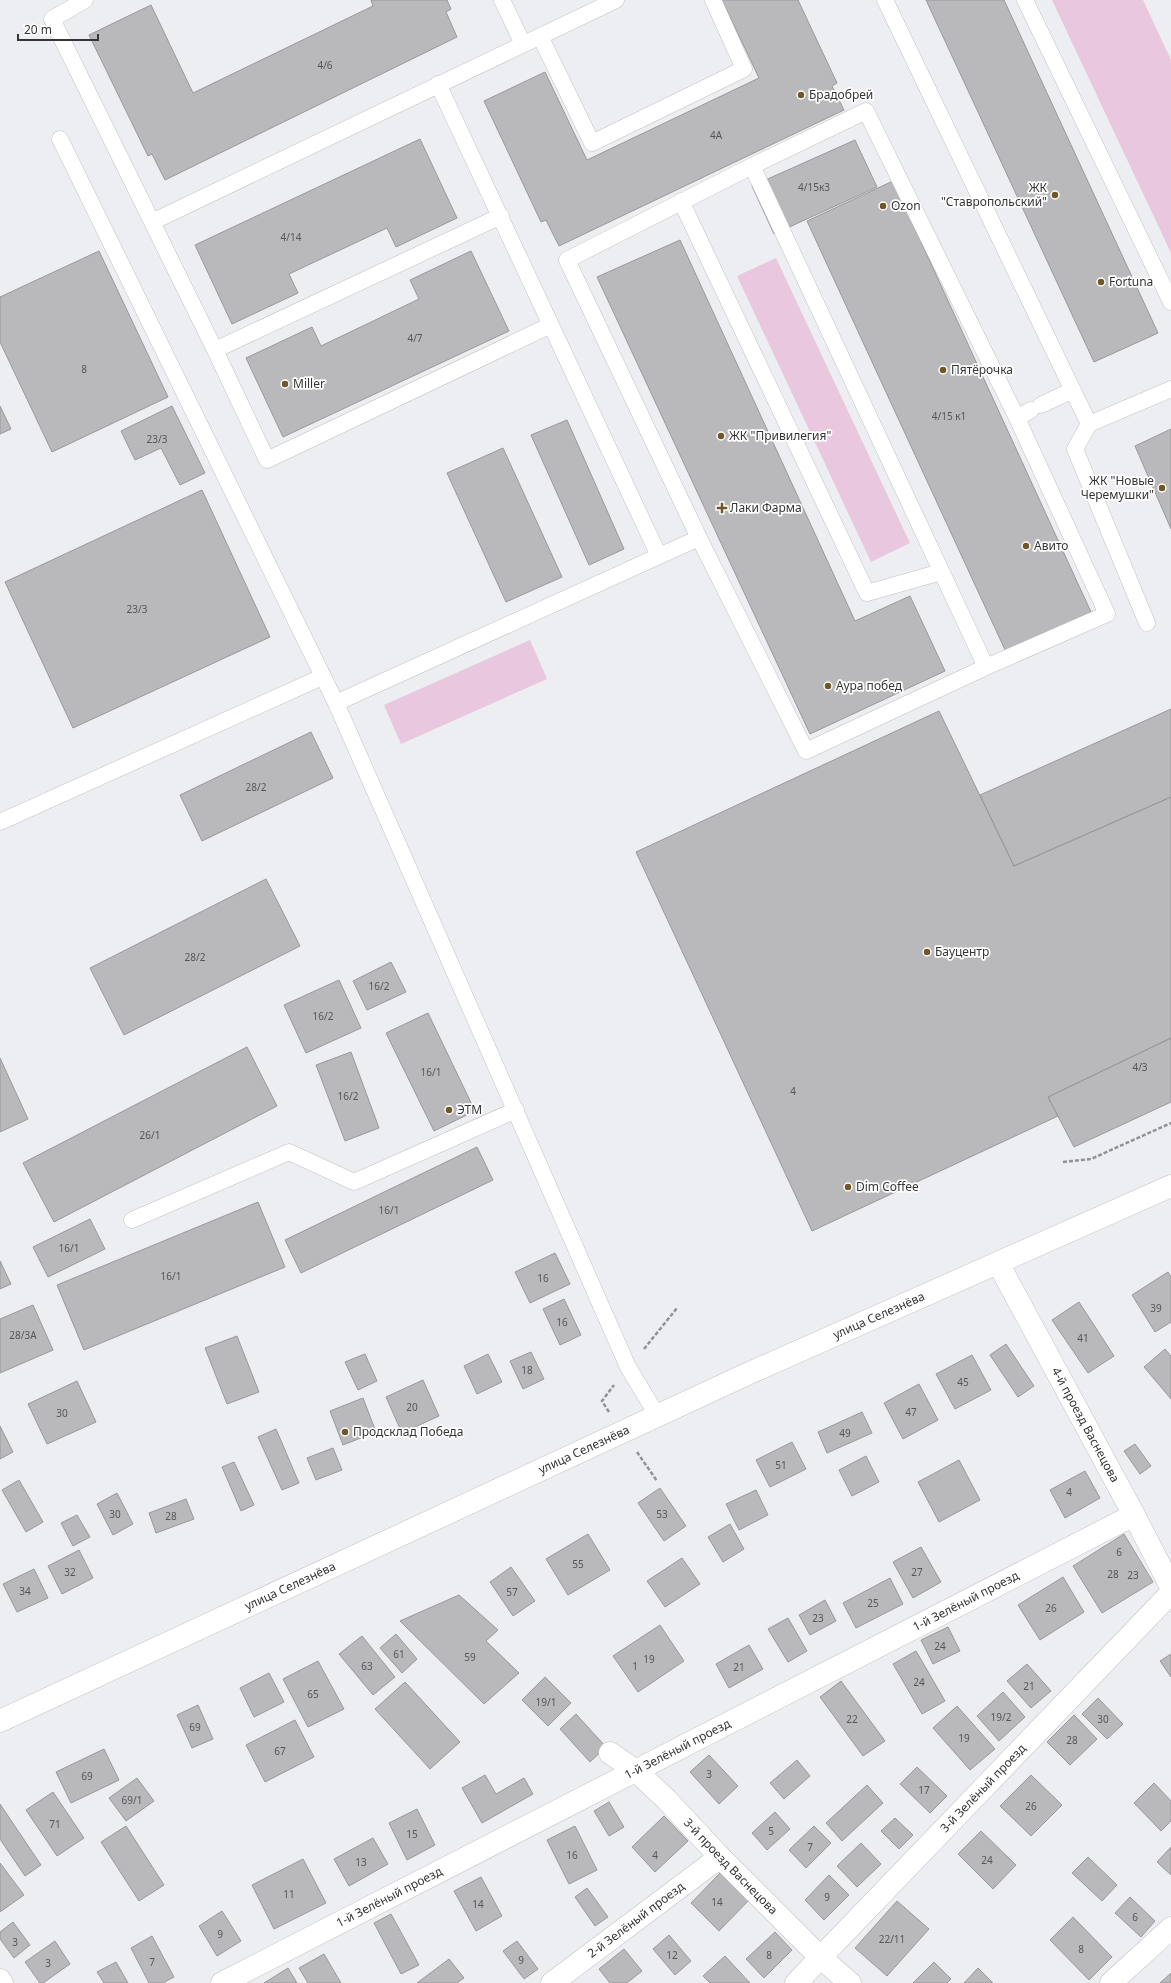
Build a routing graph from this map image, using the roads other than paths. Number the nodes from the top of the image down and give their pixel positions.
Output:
1 (84, 0) edge
2 (502, 0) edge
3 (616, 0) edge
4 (713, 0) edge
5 (885, 0) edge
6 (1025, 0) edge
7 (540, 36) junction
8 (523, 44) junction
9 (438, 84) junction
10 (60, 139) dead end
11 (752, 166) junction
12 (681, 201) junction
13 (501, 216) junction
14 (152, 222) junction
15 (1171, 302) edge
16 (551, 325) junction
17 (214, 350) junction
18 (1171, 389) edge
19 (1073, 390) junction
20 (1017, 418) junction
21 (1089, 424) junction
22 (699, 538) junction
23 (659, 556) junction
24 (941, 572) junction
25 (1147, 623) dead end
26 (986, 667) junction
27 (322, 677) junction
28 (336, 703) junction
29 (0, 822) edge
30 (516, 1110) junction
31 (1171, 1186) edge
32 (132, 1220) dead end
33 (998, 1263) junction
34 (657, 1415) junction
35 (1134, 1515) junction
36 (1171, 1587) edge
37 (1171, 1593) edge
38 (0, 1721) edge
39 (610, 1753) dead end
40 (636, 1771) junction
41 (720, 1857) junction
42 (1171, 1928) edge
43 (820, 1957) junction
44 (0, 1980) edge
45 (2, 1983) edge
46 (222, 1983) edge
47 (552, 1983) edge
48 (796, 1983) edge
49 (850, 1983) edge
50 (1111, 1983) edge

1 - 14 lane
2 - 8 lane
3 - 7 lane
4 - 7 lane
5 - 19 lane
6 - 15 lane
7 - 8 lane
8 - 9 lane
9 - 13 lane
9 - 14 lane
10 - 27 lane
11 - 12 lane
11 - 20 lane
11 - 24 lane
12 - 22 lane
12 - 24 lane
13 - 16 lane
13 - 17 lane
14 - 17 lane
16 - 17 lane
16 - 23 lane
18 - 21 lane
19 - 20 lane
19 - 21 lane
20 - 26 lane
21 - 25 lane
22 - 23 lane
22 - 26 lane
23 - 28 lane
24 - 26 lane
27 - 28 lane
27 - 29 lane
28 - 30 lane
30 - 32 lane
30 - 34 lane
31 - 33 street, улица Селезнёва
33 - 34 street, улица Селезнёва
33 - 35 street, 4-й проезд Васнецова
34 - 38 street, улица Селезнёва
35 - 36 street, 4-й проезд Васнецова
35 - 40 street, 1-й Зелёный проезд
37 - 43 street, 3-й Зелёный проезд
39 - 40 street, 3-й проезд Васнецова
40 - 41 street, 3-й проезд Васнецова
40 - 46 street, 1-й Зелёный проезд
41 - 43 street, 3-й проезд Васнецова
41 - 47 street, 2-й Зелёный проезд
42 - 50 street
43 - 48 street, 3-й Зелёный проезд
43 - 49 street, 3-й проезд Васнецова
44 - 45 street

